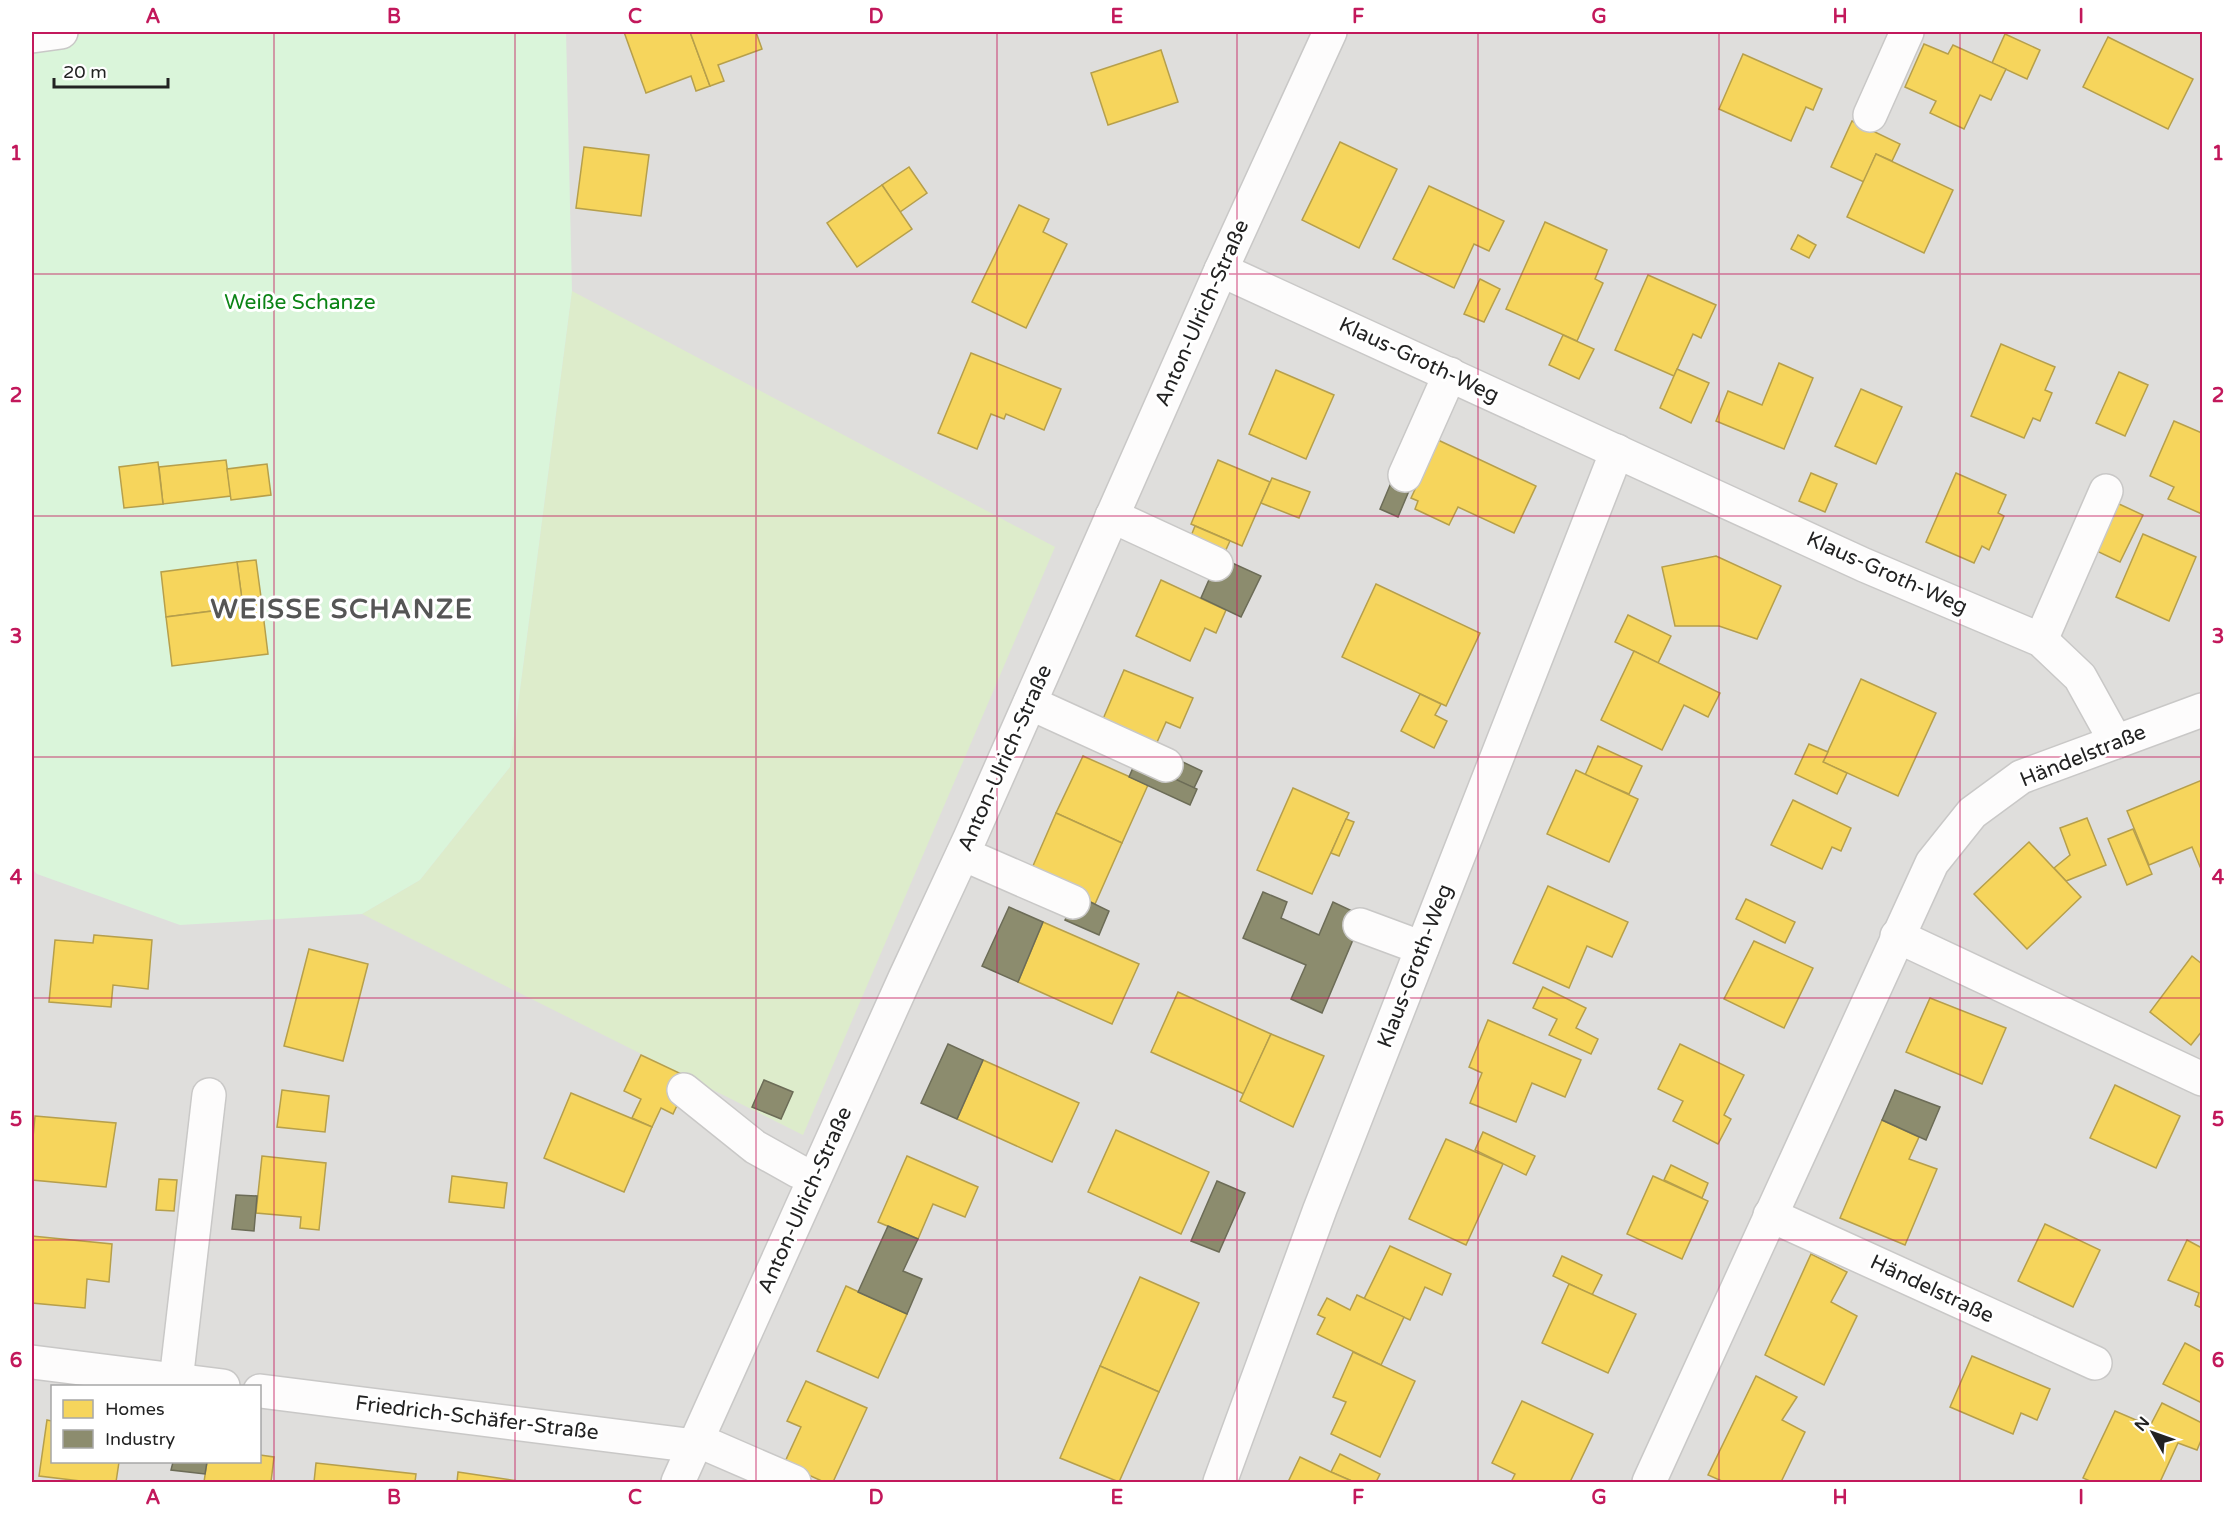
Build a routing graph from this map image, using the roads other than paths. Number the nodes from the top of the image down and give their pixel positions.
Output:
1 (61, 32) edge
2 (1330, 32) edge
3 (1908, 32) edge
4 (32, 36) edge
5 (1870, 115) dead end
6 (1221, 270) junction
7 (1450, 374) junction
8 (1617, 451) junction
9 (1405, 475) dead end
10 (2106, 491) dead end
11 (1108, 526) junction
12 (1211, 574) dead end
13 (2041, 640) junction
14 (2202, 710) edge
15 (1026, 712) junction
16 (2116, 742) junction
17 (1166, 765) dead end
18 (1132, 770) dead end
19 (966, 847) junction
20 (1032, 868) dead end
21 (1073, 902) dead end
22 (1360, 925) dead end
23 (1897, 936) junction
24 (1422, 948) junction
25 (2202, 1079) edge
26 (684, 1090) dead end
27 (209, 1095) dead end
28 (798, 1171) dead end
29 (1770, 1215) junction
30 (32, 1362) edge
31 (2094, 1363) dead end
32 (176, 1381) junction
33 (214, 1385) edge
34 (261, 1391) edge
35 (690, 1456) edge
36 (753, 1482) edge
37 (794, 1482) edge
38 (1220, 1482) edge
39 (1649, 1482) edge

1 - 4 street
2 - 6 street, Anton-Ulrich-Straße
3 - 5 street
6 - 7 street, Klaus-Groth-Weg
6 - 11 street, Anton-Ulrich-Straße
7 - 8 street, Klaus-Groth-Weg
7 - 9 street
8 - 13 street, Klaus-Groth-Weg
8 - 24 street, Klaus-Groth-Weg
10 - 13 street
11 - 12 street
11 - 15 street, Anton-Ulrich-Straße
13 - 16 street, Klaus-Groth-Weg
14 - 16 street, Händelstraße
15 - 17 street
15 - 18 street
15 - 19 street, Anton-Ulrich-Straße
16 - 23 street, Händelstraße
19 - 20 street
19 - 21 street
19 - 35 street, Anton-Ulrich-Straße
22 - 24 street
23 - 25 street
23 - 29 street, Händelstraße
24 - 38 street, Klaus-Groth-Weg
26 - 28 street
27 - 32 street
29 - 31 street, Händelstraße
29 - 39 street, Händelstraße
30 - 32 street
32 - 33 street
34 - 35 street, Friedrich-Schäfer-Straße
35 - 36 street
35 - 37 street

